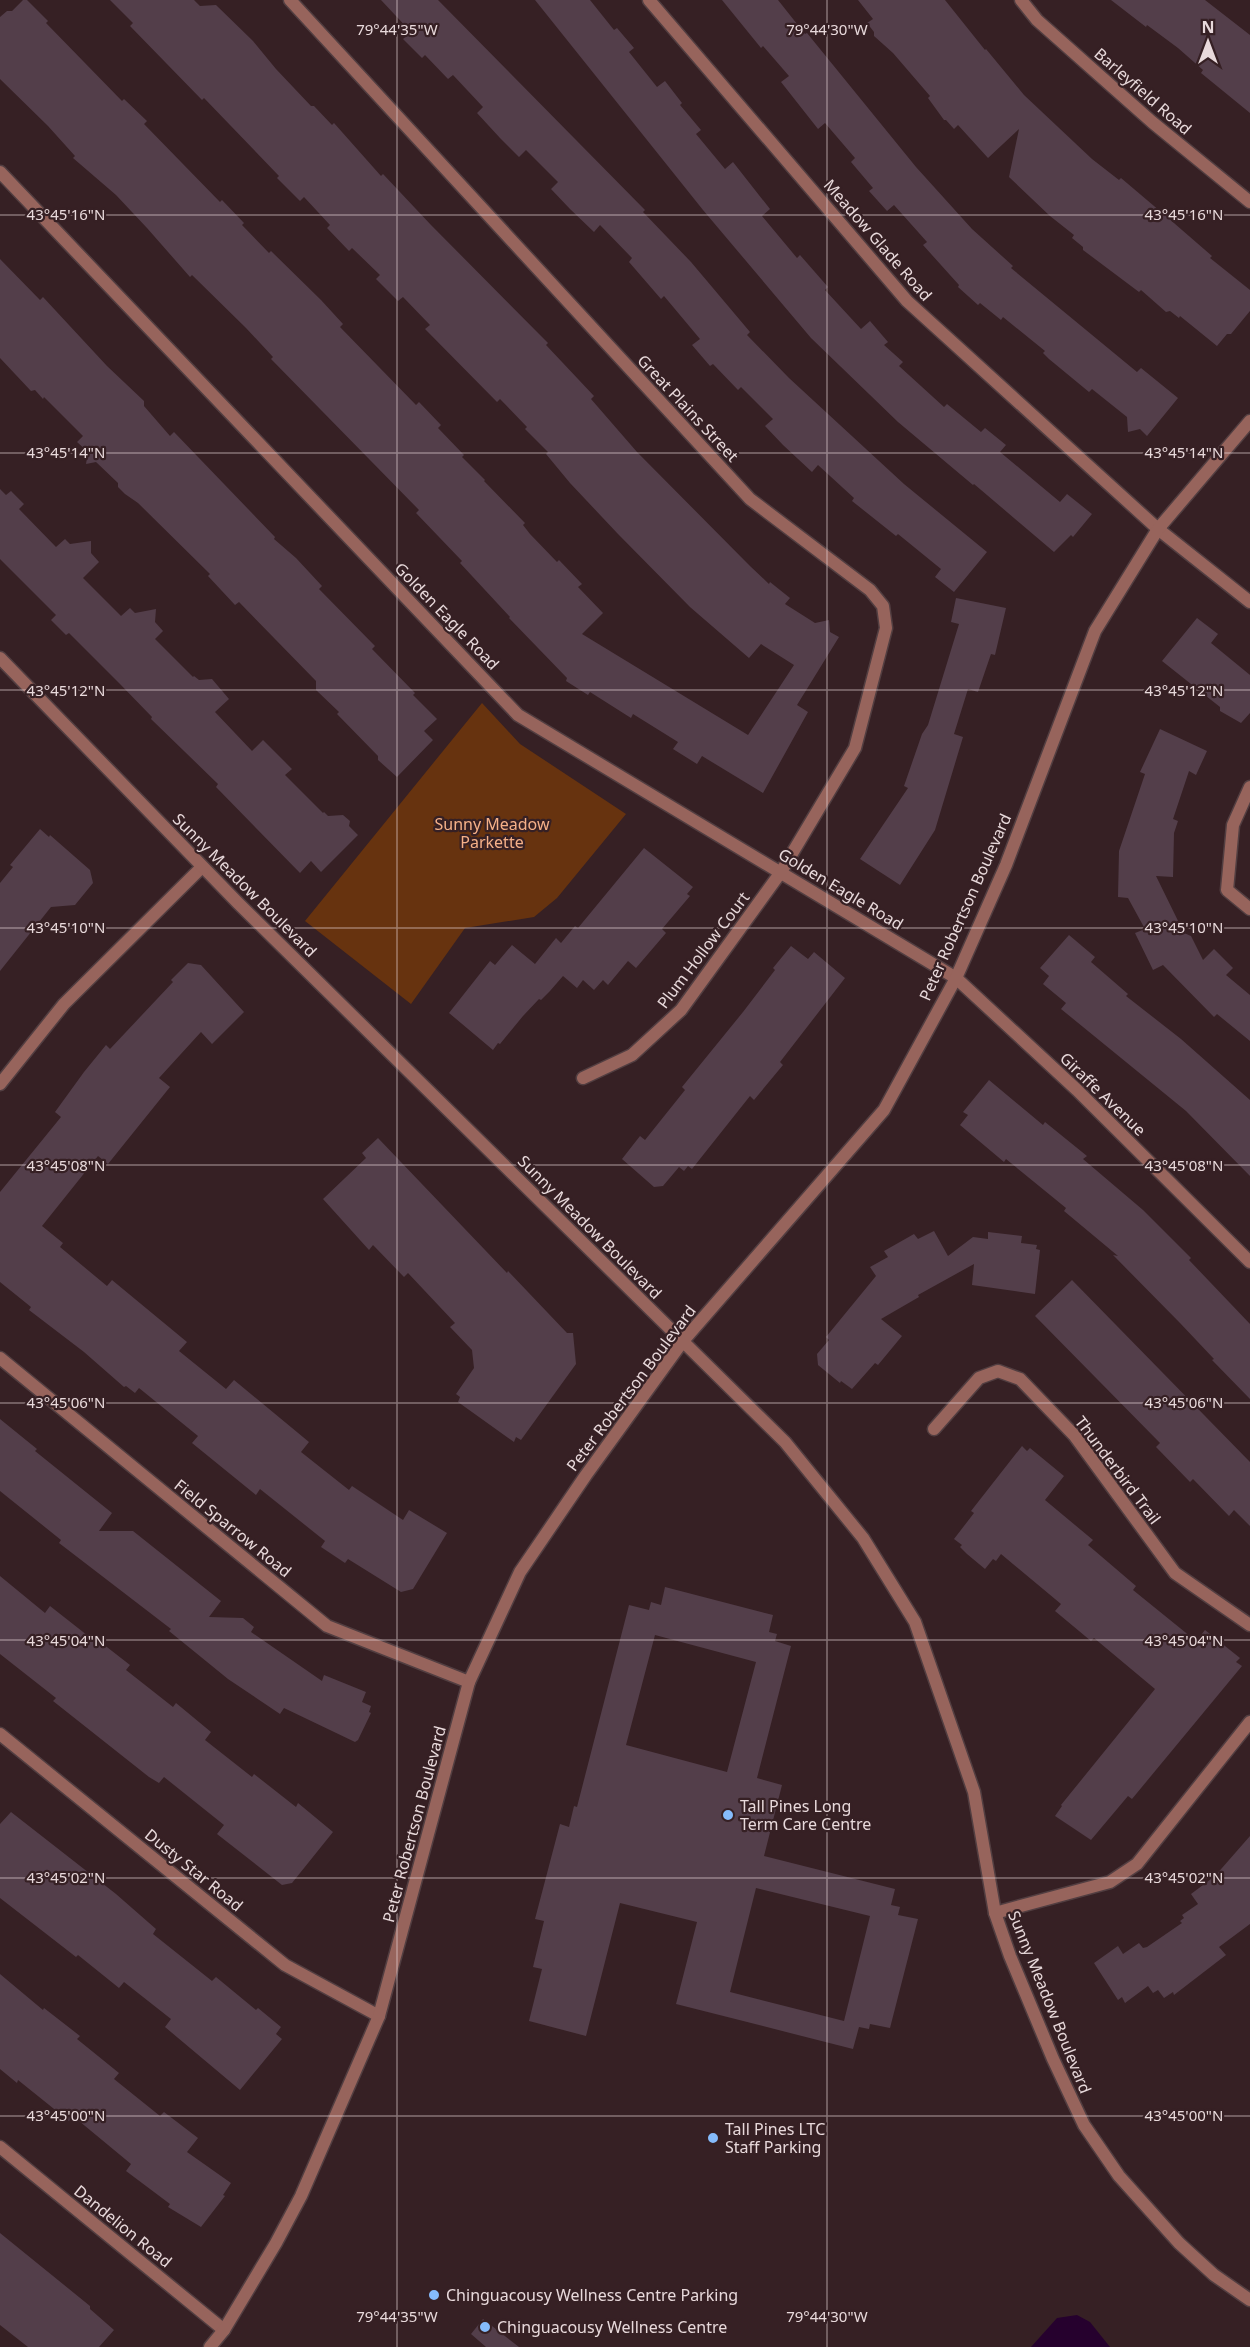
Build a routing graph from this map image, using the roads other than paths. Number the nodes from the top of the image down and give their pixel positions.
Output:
1 (290, 0) edge
2 (649, 0) edge
3 (1021, 0) edge
4 (0, 172) edge
5 (1250, 202) edge
6 (1250, 421) edge
7 (1158, 529) junction
8 (1250, 602) edge
9 (0, 658) edge
10 (1250, 787) edge
11 (202, 867) junction
12 (782, 872) junction
13 (1250, 909) edge
14 (956, 978) junction
15 (583, 1078) dead end
16 (0, 1084) edge
17 (1250, 1262) edge
18 (683, 1341) junction
19 (0, 1358) edge
20 (934, 1429) dead end
21 (1250, 1625) edge
22 (469, 1682) junction
23 (1250, 1722) edge
24 (0, 1734) edge
25 (995, 1913) junction
26 (379, 2016) junction
27 (0, 2147) edge
28 (1250, 2301) edge
29 (224, 2330) junction
30 (210, 2347) edge

1 - 12 street, Great Plains Street
2 - 7 street, Meadow Glade Road
3 - 5 street, Barleyfield Road
4 - 12 street, Golden Eagle Road
6 - 7 street, Peter Robertson Boulevard
7 - 8 street
7 - 14 street, Peter Robertson Boulevard
9 - 11 street, Sunny Meadow Boulevard
10 - 13 street
11 - 16 street
11 - 18 street, Sunny Meadow Boulevard
12 - 14 street, Golden Eagle Road
12 - 15 street, Plum Hollow Court
14 - 17 street, Giraffe Avenue
14 - 18 street, Peter Robertson Boulevard
18 - 22 street, Peter Robertson Boulevard
18 - 25 street, Sunny Meadow Boulevard
19 - 22 street, Field Sparrow Road
20 - 21 street, Thunderbird Trail
22 - 26 street, Peter Robertson Boulevard
23 - 25 street
24 - 26 street, Dusty Star Road
25 - 28 street, Sunny Meadow Boulevard
26 - 29 street, Peter Robertson Boulevard
27 - 29 street, Dandelion Road
29 - 30 street, Peter Robertson Boulevard

